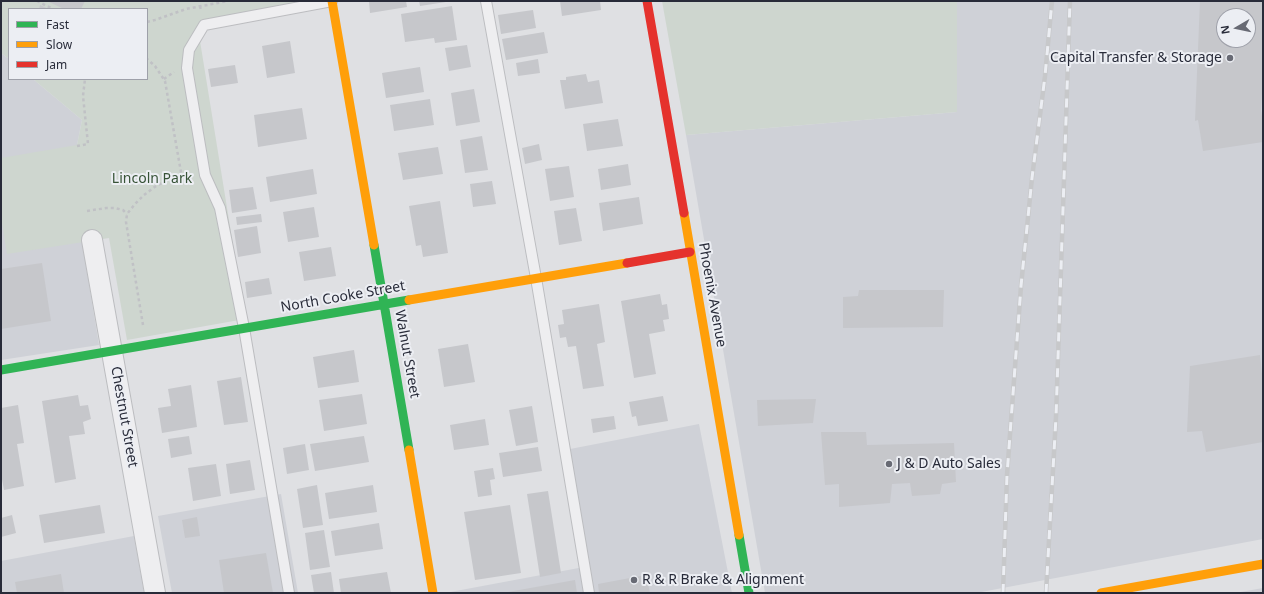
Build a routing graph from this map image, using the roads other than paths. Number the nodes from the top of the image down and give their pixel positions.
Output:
1 (332, 1) edge
2 (486, 1) edge
3 (647, 1) edge
4 (92, 240) dead end
5 (690, 252) junction
6 (536, 278) junction
7 (384, 304) junction
8 (244, 328) junction
9 (112, 351) junction
10 (1, 370) edge
11 (1263, 564) edge
12 (155, 593) edge
13 (289, 593) edge
14 (433, 593) edge
15 (588, 593) edge
16 (749, 593) edge
17 (1101, 593) edge

1 - 7 street, Walnut Street
1 - 8 lane
2 - 6 lane
3 - 5 street, Phoenix Avenue
4 - 9 street, Chestnut Street
5 - 6 street, North Cooke Street
5 - 16 street, Phoenix Avenue
6 - 7 street, North Cooke Street
6 - 15 lane
7 - 8 street, North Cooke Street
7 - 14 street, Walnut Street
8 - 9 street, North Cooke Street
8 - 13 lane
9 - 10 street, North Cooke Street
9 - 12 street, Chestnut Street
11 - 17 street

